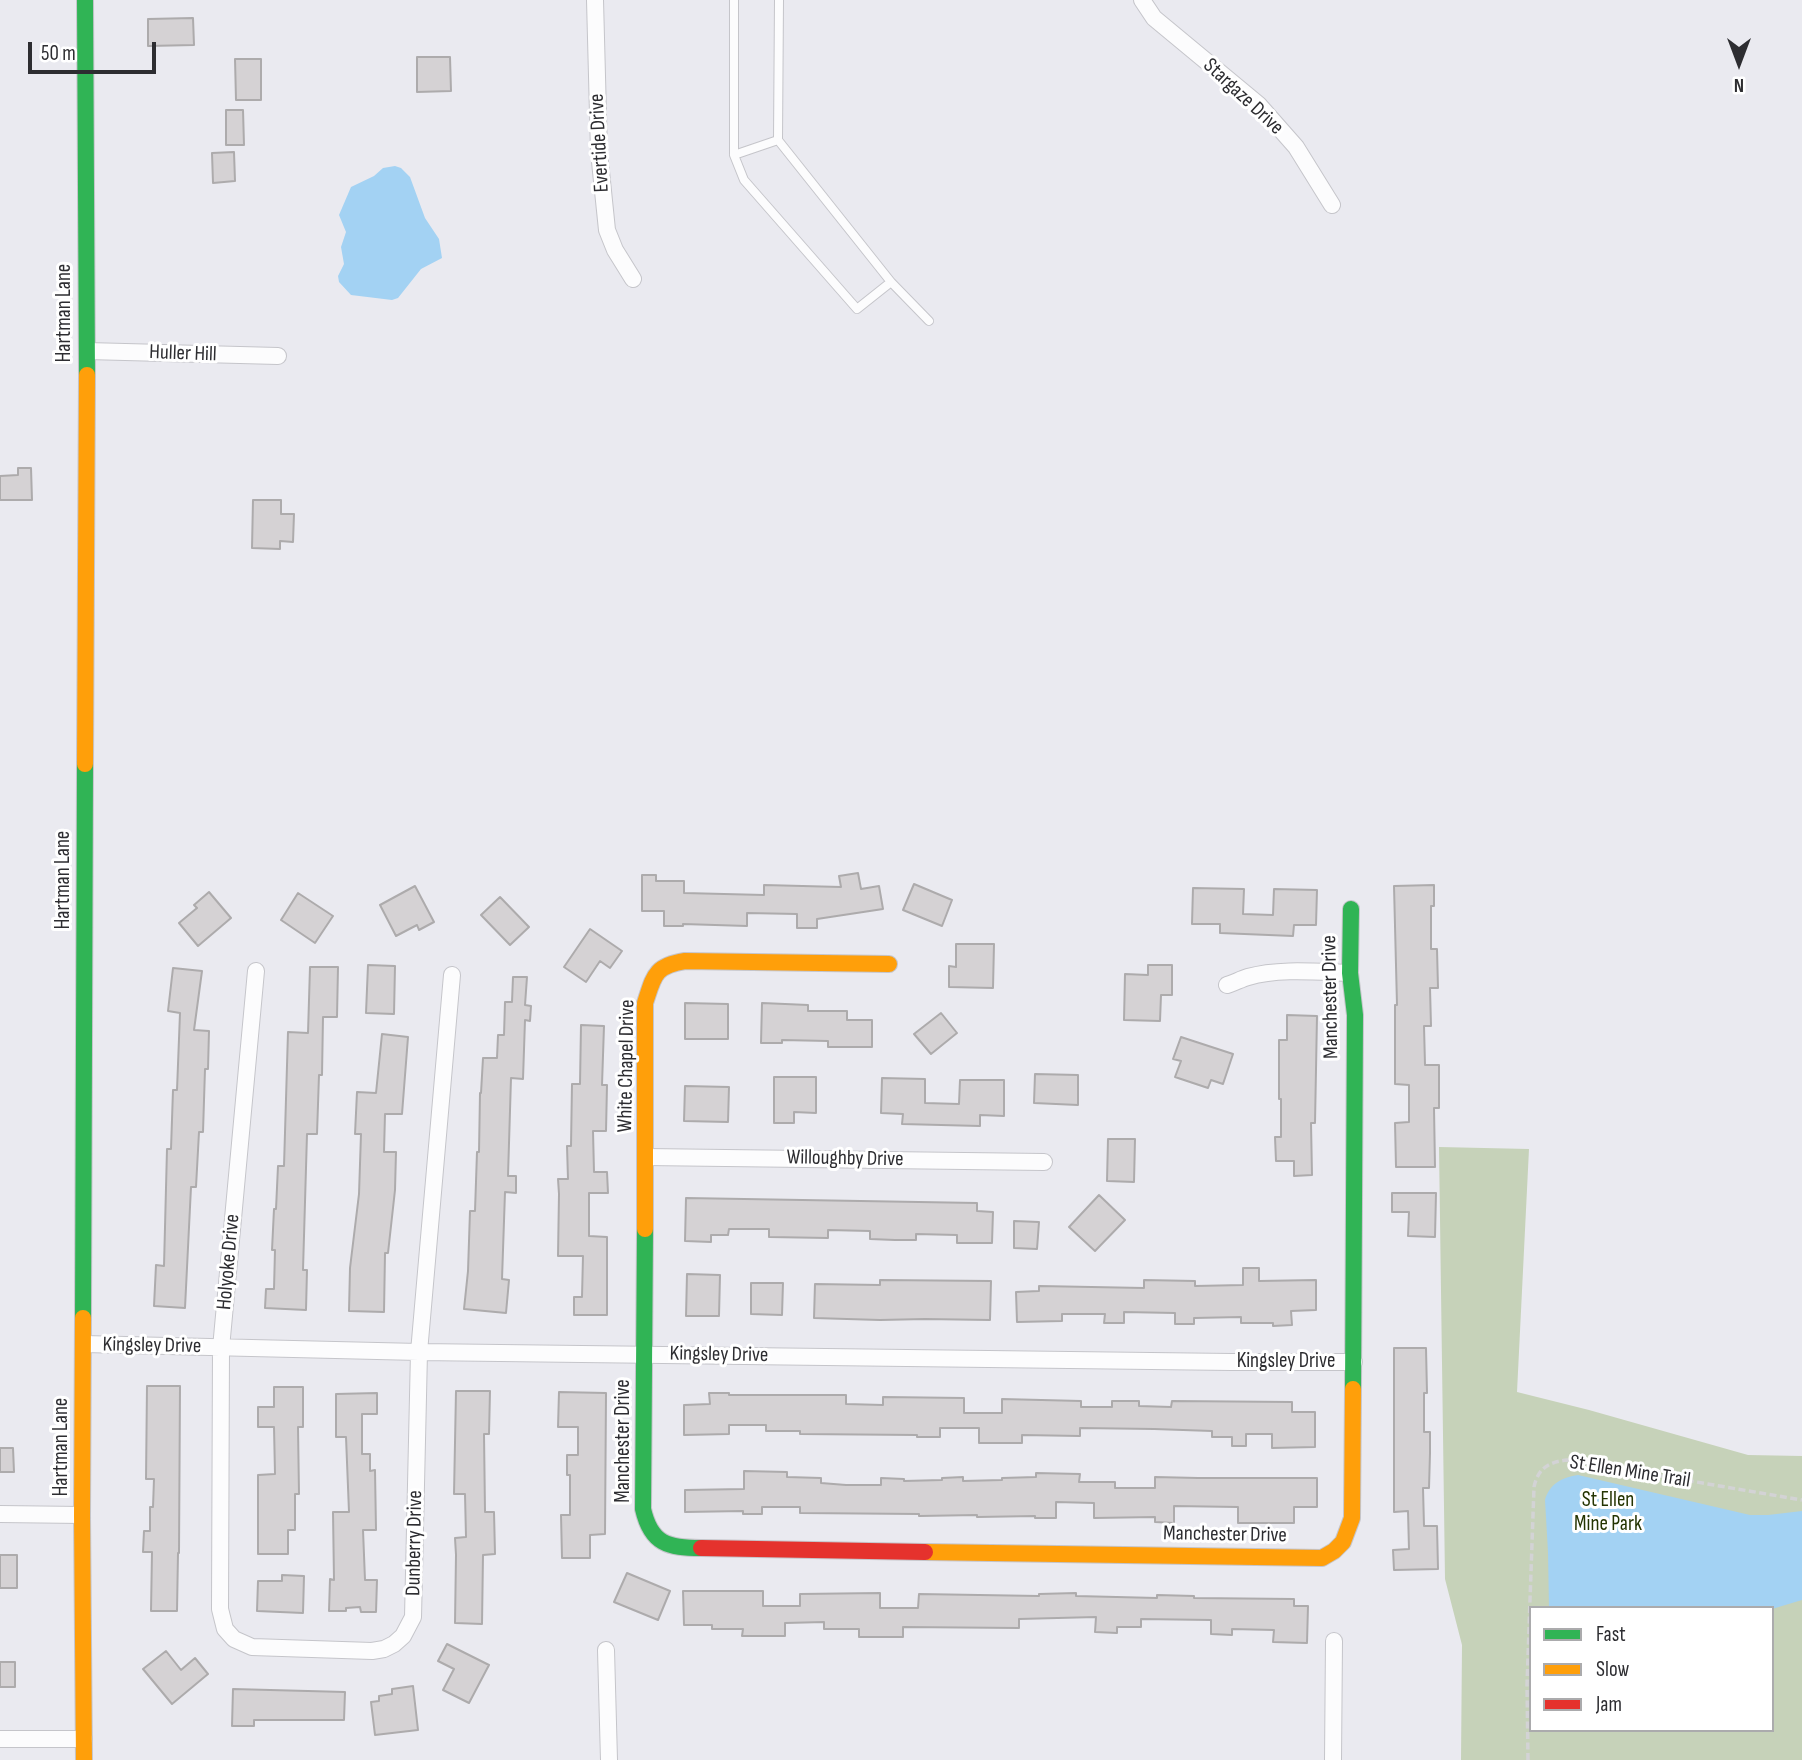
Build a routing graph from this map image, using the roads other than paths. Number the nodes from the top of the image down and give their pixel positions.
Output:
1 (85, 0) edge
2 (595, 0) edge
3 (734, 0) edge
4 (779, 0) edge
5 (1142, 0) edge
6 (778, 140) junction
7 (734, 155) junction
8 (1332, 205) dead end
9 (633, 279) dead end
10 (891, 282) junction
11 (929, 321) dead end
12 (87, 351) junction
13 (278, 356) dead end
14 (1351, 909) dead end
15 (888, 964) dead end
16 (257, 971) dead end
17 (1350, 973) junction
18 (452, 975) dead end
19 (1227, 985) dead end
20 (646, 1157) junction
21 (1044, 1162) dead end
22 (84, 1344) junction
23 (221, 1348) junction
24 (419, 1352) junction
25 (645, 1354) junction
26 (1354, 1362) junction
27 (0, 1514) edge
28 (82, 1515) junction
29 (1334, 1641) dead end
30 (311, 1649) joint
31 (606, 1650) dead end
32 (0, 1739) edge
33 (83, 1739) junction
34 (84, 1760) edge
35 (608, 1760) edge
36 (1333, 1760) edge

1 - 12 street, Hartman Lane
2 - 9 street, Evertide Drive
3 - 7 lane
4 - 6 lane
5 - 8 street, Stargaze Drive
6 - 7 lane
6 - 10 lane
7 - 10 lane
10 - 11 lane
12 - 13 street, Huller Hill
12 - 22 street, Hartman Lane
14 - 17 street, Manchester Drive
15 - 20 street, White Chapel Drive
16 - 23 street, Holyoke Drive
17 - 19 street
17 - 26 street, Manchester Drive
18 - 24 street
20 - 21 street, Willoughby Drive
20 - 25 street, White Chapel Drive
22 - 23 street, Kingsley Drive
22 - 28 street, Hartman Lane
23 - 24 street, Kingsley Drive
23 - 30 street, Holyoke Drive
24 - 25 street, Kingsley Drive
24 - 30 street, Dunberry Drive
25 - 26 street, Kingsley Drive
25 - 26 street, Manchester Drive
27 - 28 street
28 - 33 street, Hartman Lane
29 - 36 street
31 - 35 street
32 - 33 street
33 - 34 street, Hartman Lane

